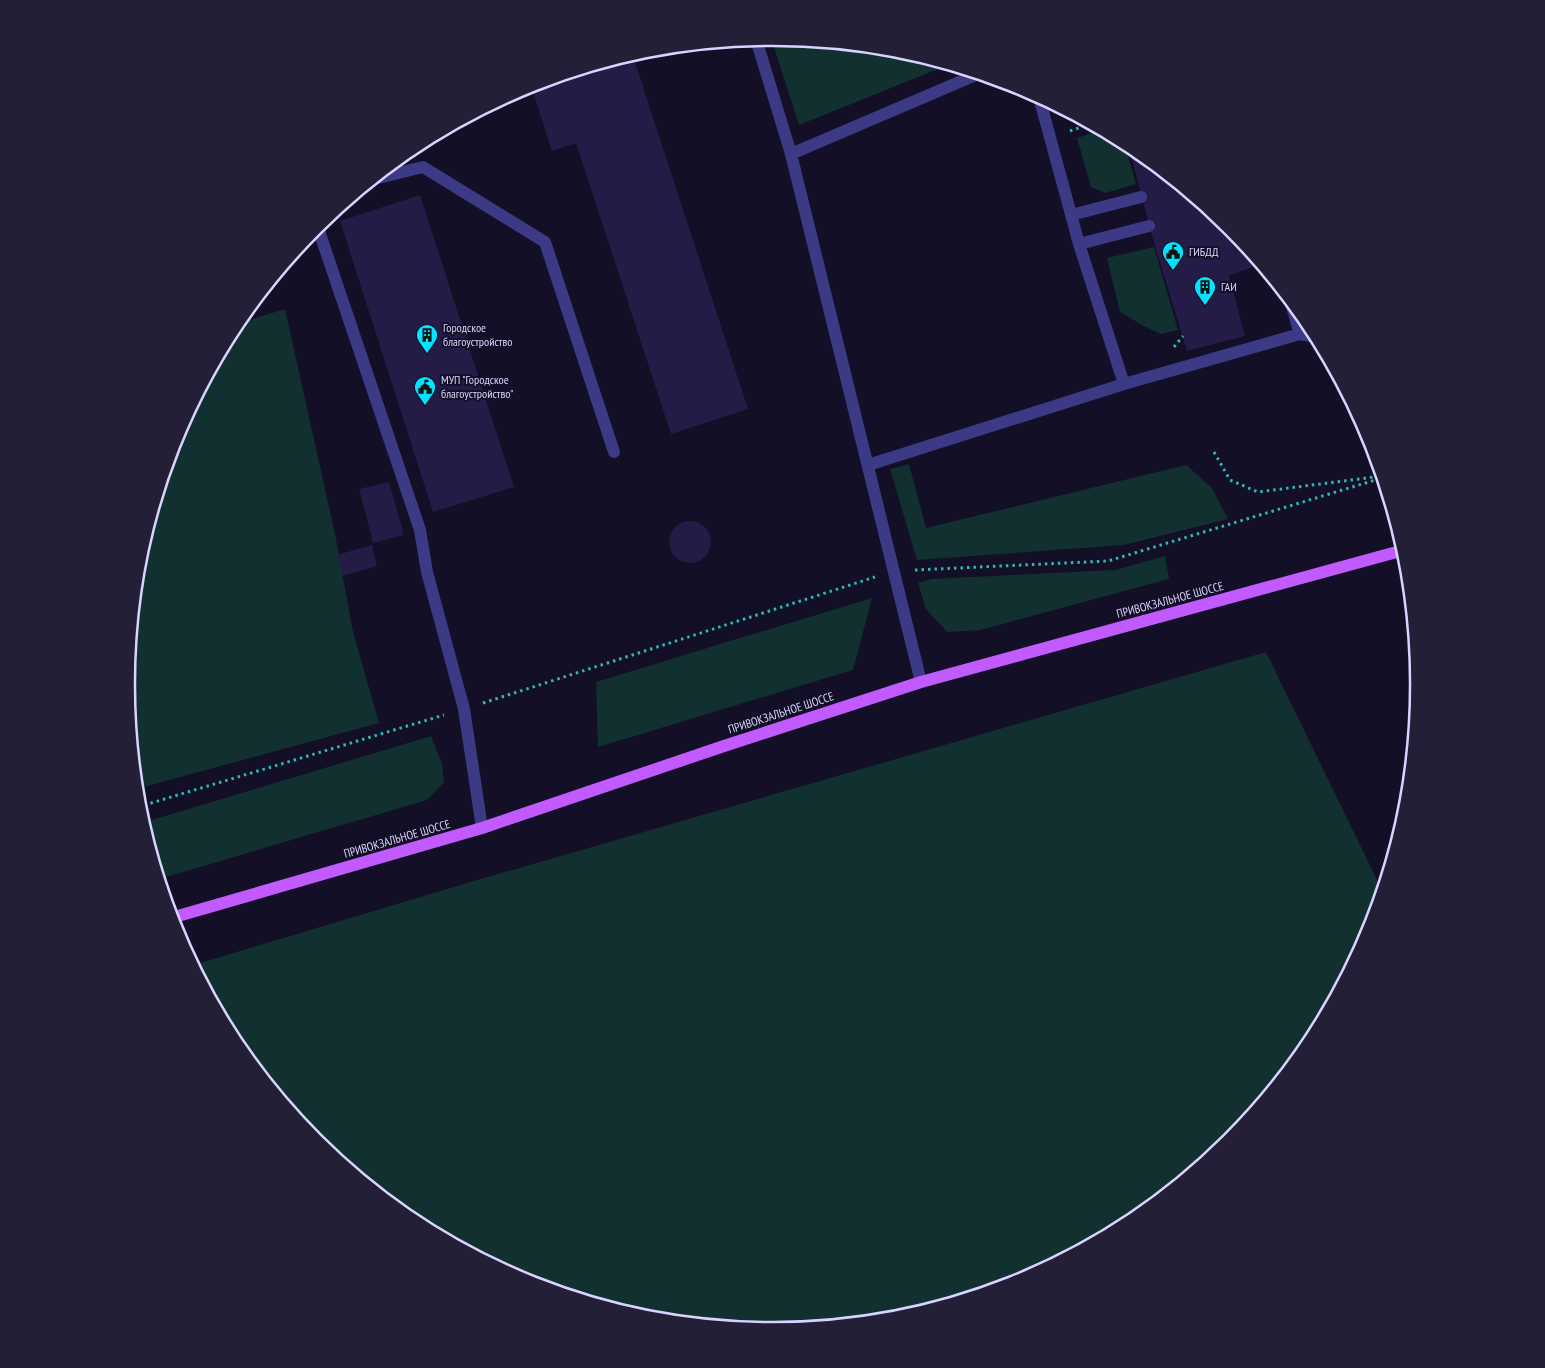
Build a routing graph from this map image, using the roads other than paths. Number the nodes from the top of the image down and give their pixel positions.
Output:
1 (758, 47) edge
2 (969, 78) edge
3 (1041, 106) edge
4 (792, 154) junction
5 (387, 176) edge
6 (1141, 197) dead end
7 (1071, 215) junction
8 (1149, 226) dead end
9 (320, 235) edge
10 (1078, 244) junction
11 (1296, 321) edge
12 (1300, 334) junction
13 (1306, 335) edge
14 (1124, 384) junction
15 (614, 452) dead end
16 (868, 465) junction
17 (1396, 552) edge
18 (921, 682) junction
19 (482, 828) junction
20 (179, 916) edge

1 - 4 lane
2 - 4 lane
3 - 7 lane
4 - 16 lane
5 - 15 lane
6 - 7 lane
7 - 10 lane
8 - 10 lane
9 - 19 lane
10 - 14 lane
11 - 12 lane
12 - 13 lane
12 - 14 lane
14 - 16 lane
16 - 18 lane
17 - 18 main road, ПРИВОКЗАЛЬНОЕ ШОССЕ
18 - 19 main road, ПРИВОКЗАЛЬНОЕ ШОССЕ
19 - 20 main road, ПРИВОКЗАЛЬНОЕ ШОССЕ

